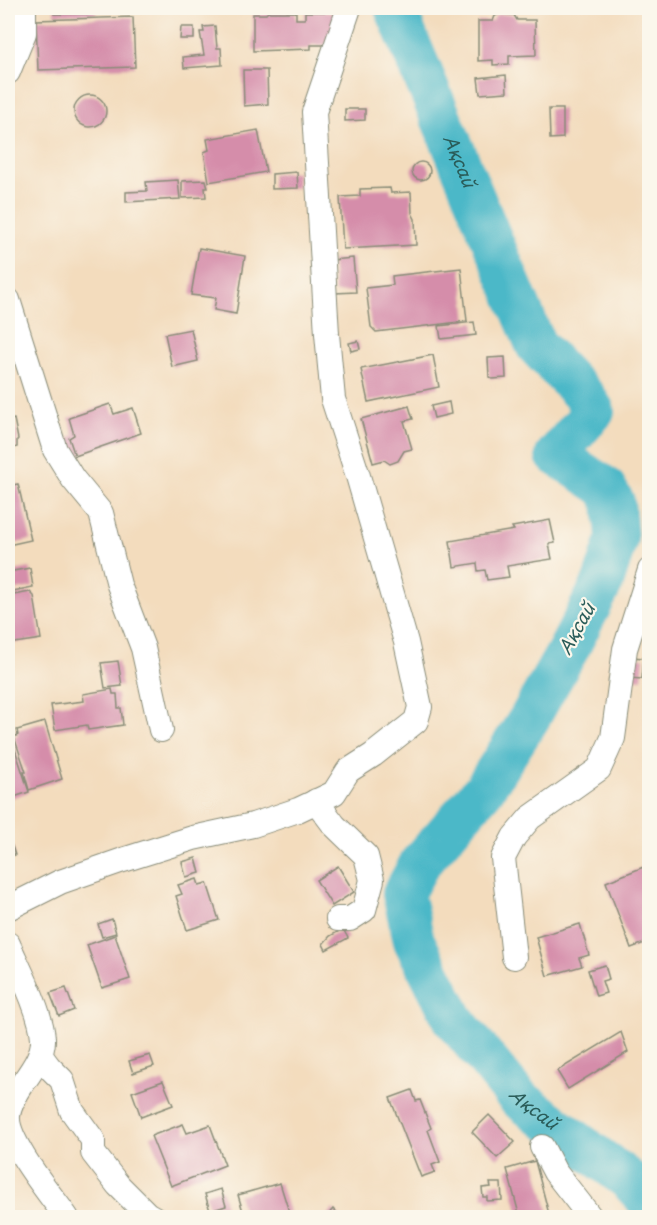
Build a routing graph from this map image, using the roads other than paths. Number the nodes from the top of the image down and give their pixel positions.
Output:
1 (24, 8) edge
2 (349, 8) edge
3 (8, 72) edge
4 (8, 300) edge
5 (650, 570) edge
6 (161, 730) dead end
7 (316, 801) junction
8 (8, 908) edge
9 (338, 919) dead end
10 (8, 944) edge
11 (514, 957) dead end
12 (40, 1055) junction
13 (8, 1115) edge
14 (542, 1147) dead end
15 (68, 1218) edge
16 (154, 1218) edge
17 (591, 1218) edge

1 - 3 street
2 - 7 street
4 - 6 street
5 - 11 street
7 - 8 street
7 - 9 street
10 - 12 street
12 - 13 street
12 - 16 street
13 - 15 street
14 - 17 street

